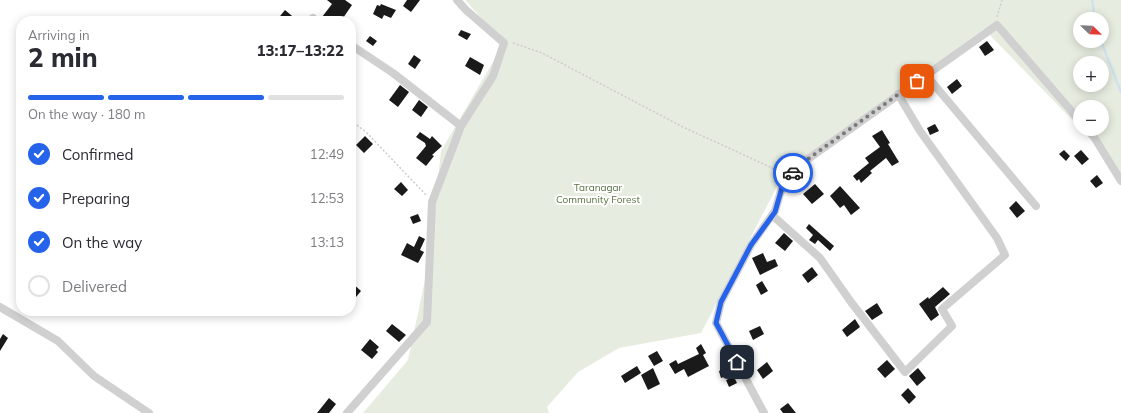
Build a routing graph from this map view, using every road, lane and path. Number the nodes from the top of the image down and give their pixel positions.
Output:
1 (457, 0) edge
2 (1002, 0) edge
3 (997, 25) junction
4 (504, 43) junction
5 (356, 48) edge
6 (926, 75) junction
7 (898, 94) junction
8 (1073, 114) edge
9 (357, 125) dead end
10 (461, 126) junction
11 (1093, 136) edge
12 (790, 176) junction
13 (1121, 181) edge
14 (432, 202) junction
15 (1036, 206) dead end
16 (772, 215) junction
17 (0, 307) edge
18 (149, 413) edge
19 (347, 413) edge
20 (764, 413) edge

1 - 4 street
2 - 3 path
3 - 6 street
3 - 8 street
4 - 10 street
4 - 12 path
5 - 10 street
6 - 7 street
6 - 15 street
7 - 12 street
7 - 16 street
9 - 14 path
10 - 14 street
11 - 13 street
12 - 16 street
14 - 19 street
16 - 20 street
17 - 18 street

